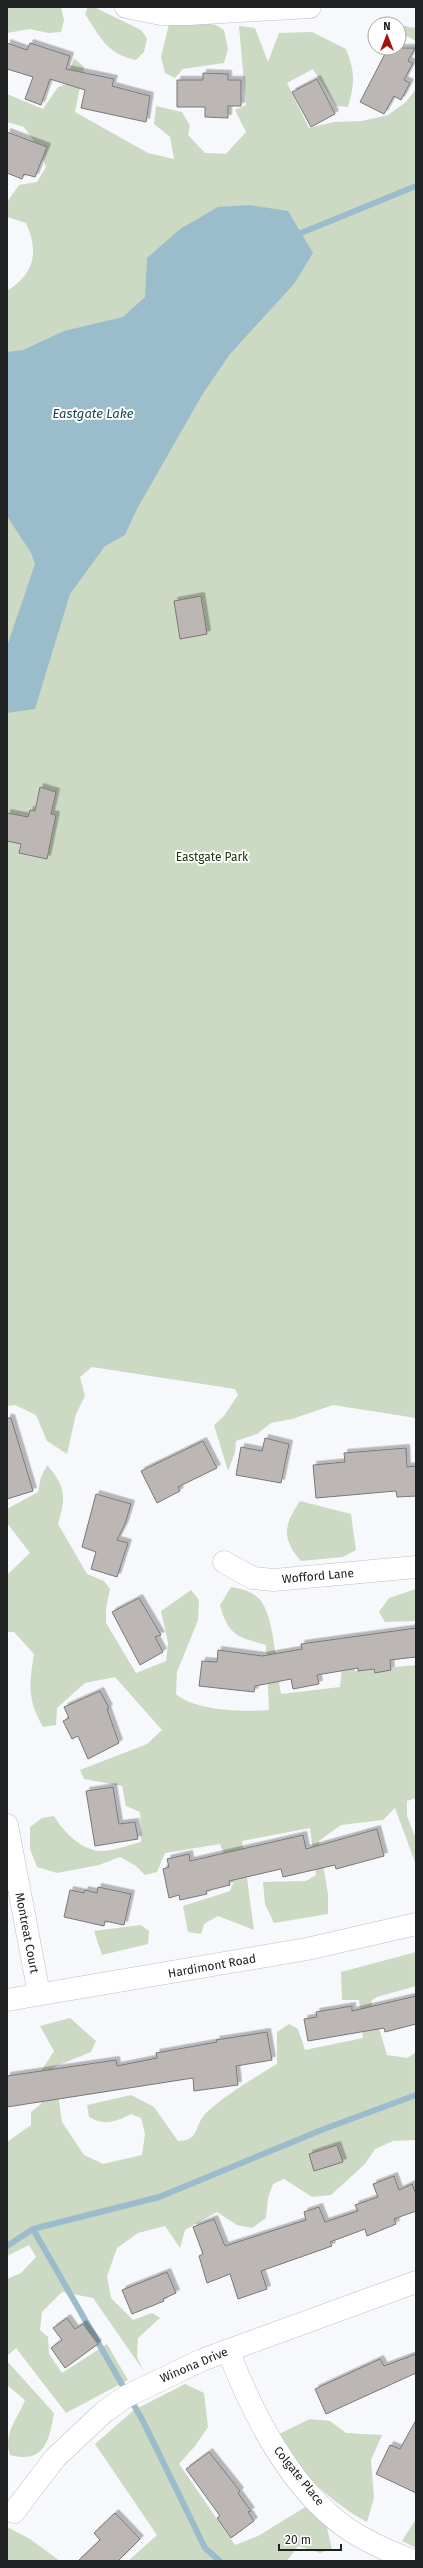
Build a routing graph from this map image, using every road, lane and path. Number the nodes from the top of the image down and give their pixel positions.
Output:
1 (126, 7) edge
2 (310, 7) edge
3 (224, 1562) dead end
4 (416, 1567) edge
5 (7, 1825) edge
6 (416, 1924) edge
7 (39, 1994) junction
8 (7, 2000) edge
9 (416, 2282) edge
10 (228, 2350) junction
11 (14, 2512) dead end
12 (414, 2561) edge

1 - 2 street
3 - 4 street, Wofford Lane
5 - 7 street, Montreat Court
6 - 7 street, Hardimont Road
7 - 8 street, Hardimont Road
9 - 10 street, Winona Drive
10 - 11 street, Winona Drive
10 - 12 street, Colgate Place

